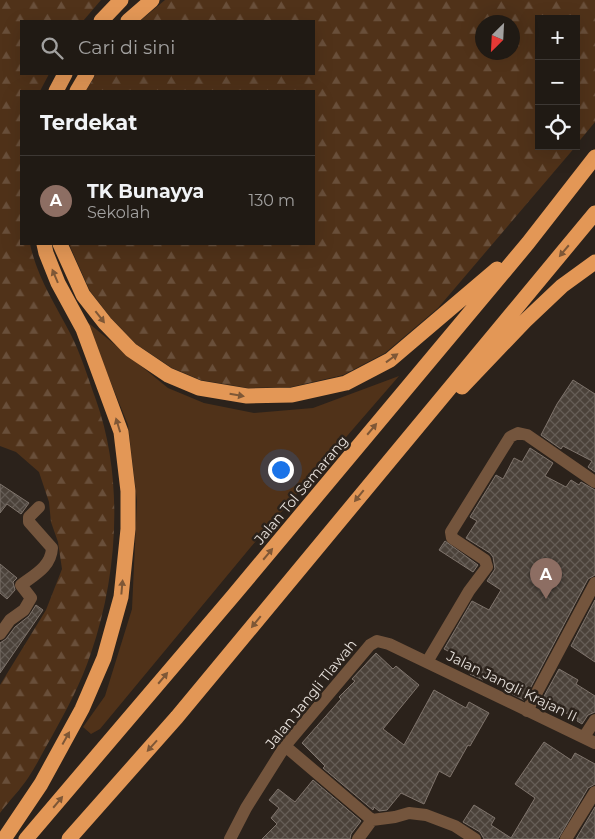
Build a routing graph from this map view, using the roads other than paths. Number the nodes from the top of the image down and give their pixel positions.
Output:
1 (121, 0) edge
2 (152, 0) edge
3 (102, 20) edge
4 (129, 20) edge
5 (64, 75) edge
6 (85, 75) edge
7 (57, 90) edge
8 (77, 90) edge
9 (595, 157) edge
10 (595, 213) edge
11 (528, 243) junction
12 (44, 245) edge
13 (60, 245) edge
14 (595, 262) edge
15 (390, 459) junction
16 (595, 482) edge
17 (39, 507) dead end
18 (595, 582) edge
19 (5, 616) edge
20 (0, 634) edge
21 (370, 646) joint
22 (426, 662) junction
23 (527, 711) junction
24 (595, 720) edge
25 (590, 740) edge
26 (284, 746) junction
27 (595, 792) edge
28 (372, 820) junction
29 (4, 839) edge
30 (26, 839) edge
31 (69, 839) edge
32 (230, 839) edge
33 (358, 839) edge
34 (475, 839) edge
35 (566, 839) edge

1 - 3 highway
2 - 4 highway
5 - 7 highway
6 - 8 highway
9 - 11 highway, Jalan Tol Semarang
10 -> 15 highway
13 -> 11 highway
30 -> 11 highway, Jalan Tol Semarang
29 -> 12 highway
14 - 15 highway
15 -> 31 highway
16 - 22 street, Jalan Jangli Krajan II
17 - 19 street
18 - 23 street
19 - 20 street
21 - 22 street, Jalan Jangli Krajan II
21 - 26 street, Jalan Jangli Tlawah
22 - 23 street, Jalan Jangli Krajan II
23 - 25 street, Jalan Jangli Krajan II
24 - 25 street, Jalan Jangli Krajan II
26 - 28 street
26 - 32 street, Jalan Jangli Tlawah
27 - 35 street
28 - 33 street
28 - 34 street

